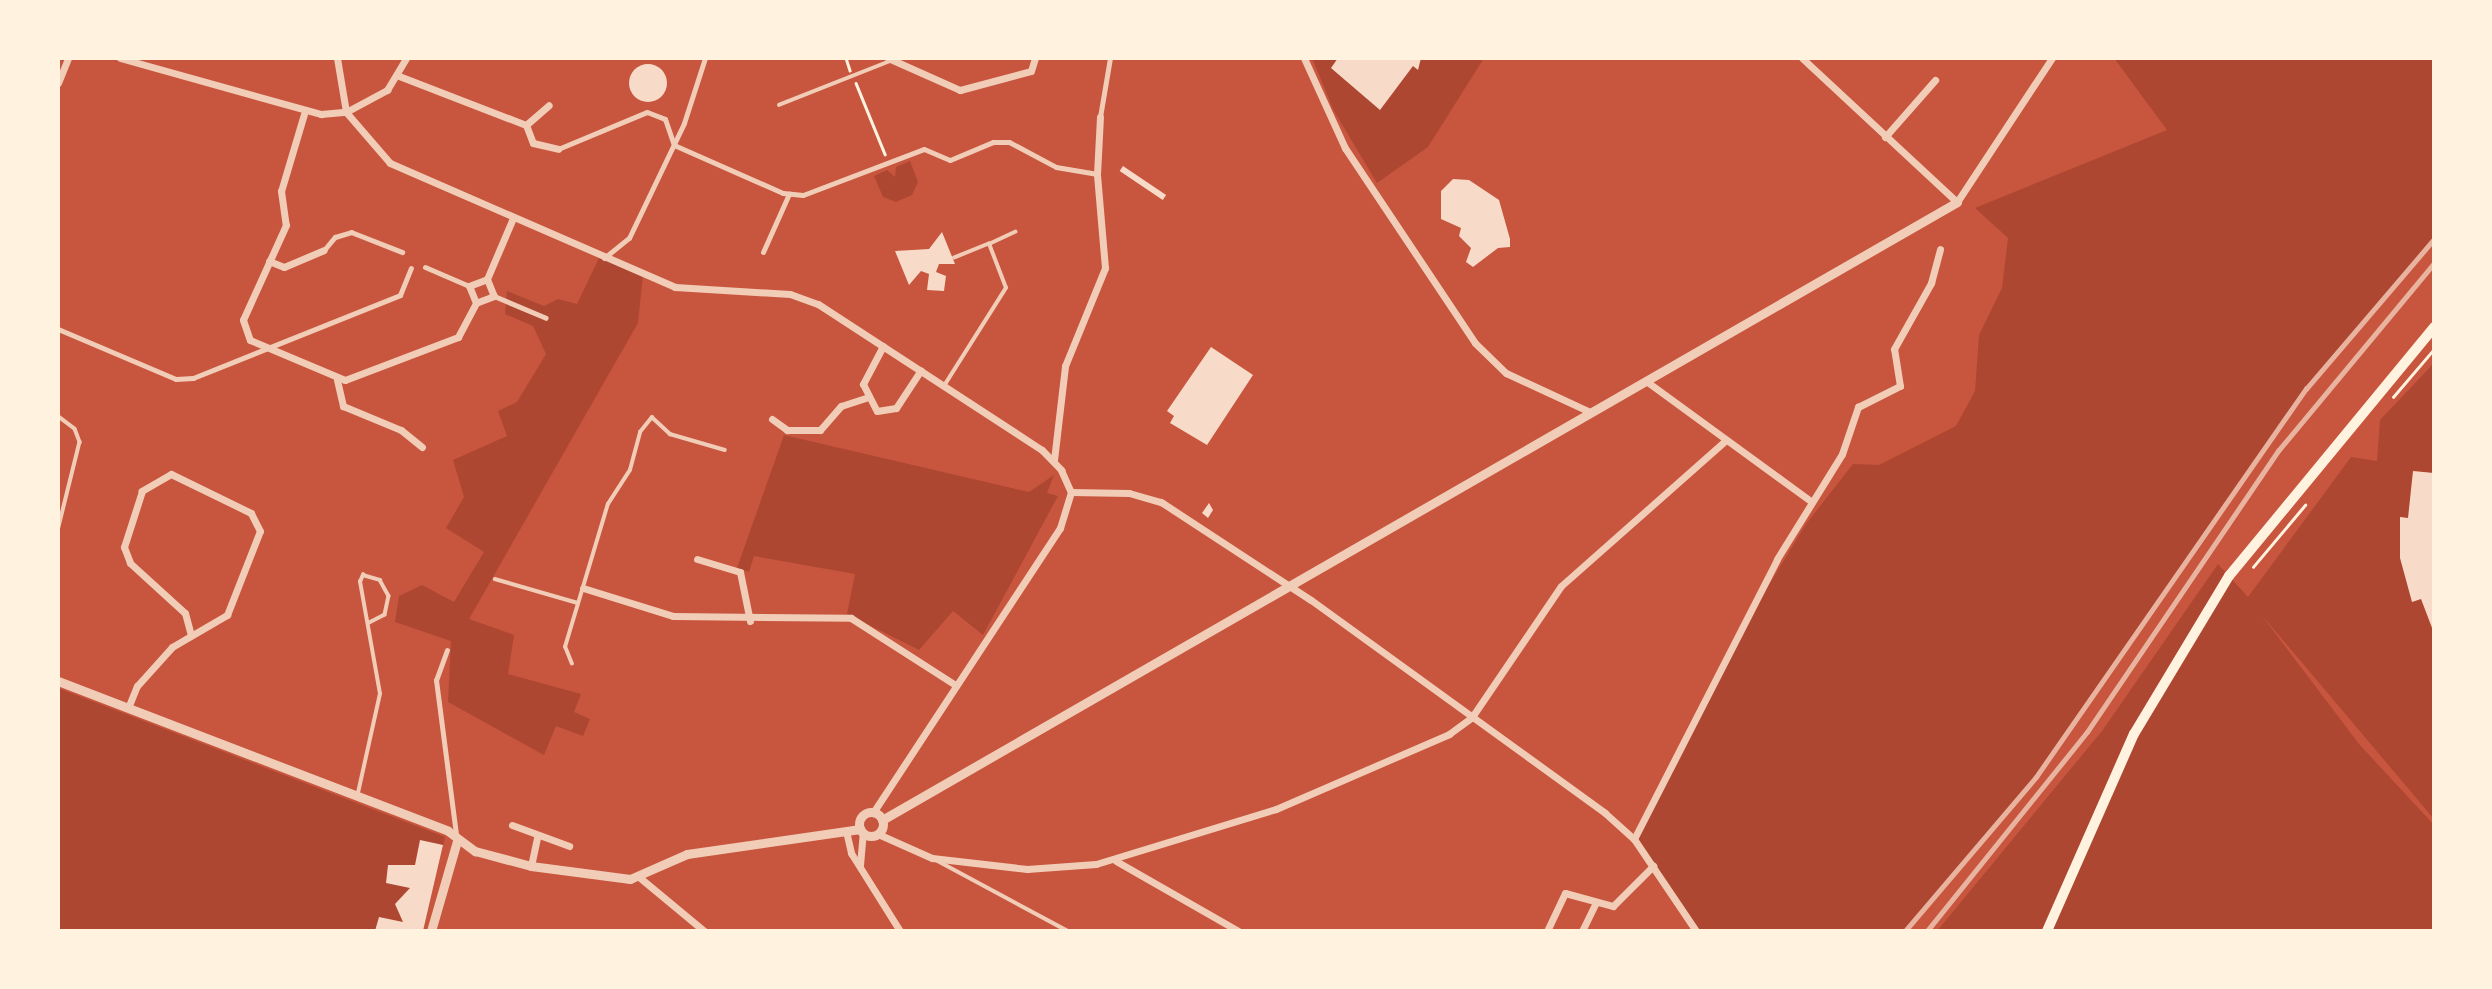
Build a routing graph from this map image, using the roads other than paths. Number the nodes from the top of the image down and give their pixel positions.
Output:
1 (68, 58) edge
2 (120, 58) edge
3 (337, 58) edge
4 (406, 58) edge
5 (705, 58) edge
6 (1035, 58) edge
7 (1110, 58) edge
8 (1304, 58) edge
9 (1802, 58) edge
10 (2052, 58) edge
11 (889, 59) edge
12 (399, 76) junction
13 (1934, 80) dead end
14 (58, 83) edge
15 (549, 105) dead end
16 (779, 105) dead end
17 (346, 111) junction
18 (304, 114) junction
19 (1100, 117) joint
20 (526, 125) junction
21 (1885, 137) junction
22 (674, 145) junction
23 (558, 149) joint
24 (1097, 174) junction
25 (789, 194) junction
26 (1957, 201) junction
27 (513, 218) junction
28 (1015, 232) dead end
29 (989, 244) junction
30 (1940, 249) dead end
31 (324, 250) joint
32 (402, 252) dead end
33 (763, 252) dead end
34 (604, 258) junction
35 (955, 258) dead end
36 (269, 261) junction
37 (425, 267) dead end
38 (411, 268) dead end
39 (487, 279) junction
40 (469, 286) junction
41 (494, 296) junction
42 (476, 303) junction
43 (546, 318) dead end
44 (2434, 327) edge
45 (58, 329) edge
46 (883, 346) junction
47 (264, 347) junction
48 (921, 370) junction
49 (337, 380) junction
50 (1646, 381) junction
51 (944, 386) junction
52 (865, 398) junction
53 (1590, 412) junction
54 (58, 416) edge
55 (772, 419) dead end
56 (1725, 441) junction
57 (422, 447) dead end
58 (725, 450) dead end
59 (1054, 460) junction
60 (1072, 492) junction
61 (1812, 502) junction
62 (58, 531) edge
63 (697, 559) dead end
64 (495, 579) dead end
65 (1291, 586) junction
66 (583, 588) junction
67 (578, 603) junction
68 (750, 621) junction
69 (369, 622) junction
70 (191, 635) junction
71 (447, 650) dead end
72 (572, 664) dead end
73 (58, 681) edge
74 (954, 684) junction
75 (128, 708) junction
76 (1472, 717) junction
77 (358, 797) junction
78 (873, 813) junction
79 (882, 820) junction
80 (512, 825) dead end
81 (846, 831) junction
82 (861, 831) junction
83 (878, 834) junction
84 (537, 837) junction
85 (1634, 839) junction
86 (457, 841) junction
87 (569, 846) dead end
88 (932, 858) junction
89 (1116, 861) junction
90 (531, 866) junction
91 (860, 866) junction
92 (1653, 866) junction
93 (639, 877) junction
94 (1595, 904) junction
95 (430, 931) edge
96 (704, 931) edge
97 (900, 931) edge
98 (1068, 931) edge
99 (1238, 931) edge
100 (1547, 931) edge
101 (1582, 931) edge
102 (1696, 931) edge
103 (2048, 931) edge

1 - 14 street
2 - 18 street
3 - 17 street
4 - 12 street
5 - 22 street
6 - 11 street
7 - 19 street
8 - 53 street
9 - 21 street
10 - 26 street
11 - 16 lane
12 - 17 street
12 - 20 street
13 - 21 street
15 - 20 street
17 - 18 street
17 - 27 street
18 - 36 street
19 - 24 street
20 - 23 street
21 - 26 street
22 - 23 street
22 - 25 street
22 - 34 street
24 - 25 street
24 - 59 street
25 - 33 street
26 - 50 street
27 - 34 street
27 - 39 street
28 - 29 lane
29 - 35 lane
29 - 51 lane
30 - 61 street
31 - 32 street
31 - 36 street
34 - 46 street
36 - 47 street
37 - 40 street
38 - 47 street
39 - 40 street
39 - 41 street
40 - 42 street
41 - 42 street
41 - 43 street
42 - 49 street
44 - 103 main road
45 - 47 street
46 - 48 street
46 - 52 street
47 - 49 street
48 - 51 street
48 - 52 street
49 - 57 street
50 - 53 street
50 - 56 street
51 - 59 street
52 - 55 street
53 - 65 street
54 - 62 lane
56 - 61 street
56 - 76 street
58 - 66 lane
59 - 60 street
60 - 65 street
60 - 74 street
61 - 85 street
63 - 68 street
64 - 67 lane
65 - 76 street
65 - 79 street
66 - 67 lane
66 - 68 street
67 - 72 lane
68 - 74 street
69 - 69 lane
69 - 77 lane
70 - 70 street
70 - 75 street
71 - 86 street
73 - 75 street
74 - 78 street
75 - 77 street
76 - 85 street
76 - 89 street
77 - 86 street
78 - 79 street
78 - 82 street
79 - 83 street
80 - 84 street
81 - 82 street
81 - 91 street
81 - 93 street
82 - 83 street
82 - 91 street
83 - 88 street
84 - 87 street
84 - 90 street
85 - 92 street
86 - 90 street
86 - 95 street
88 - 89 street
88 - 98 lane
89 - 99 street
90 - 93 street
91 - 97 street
92 - 94 street
92 - 102 street
93 - 96 street
94 - 100 street
94 - 101 street

